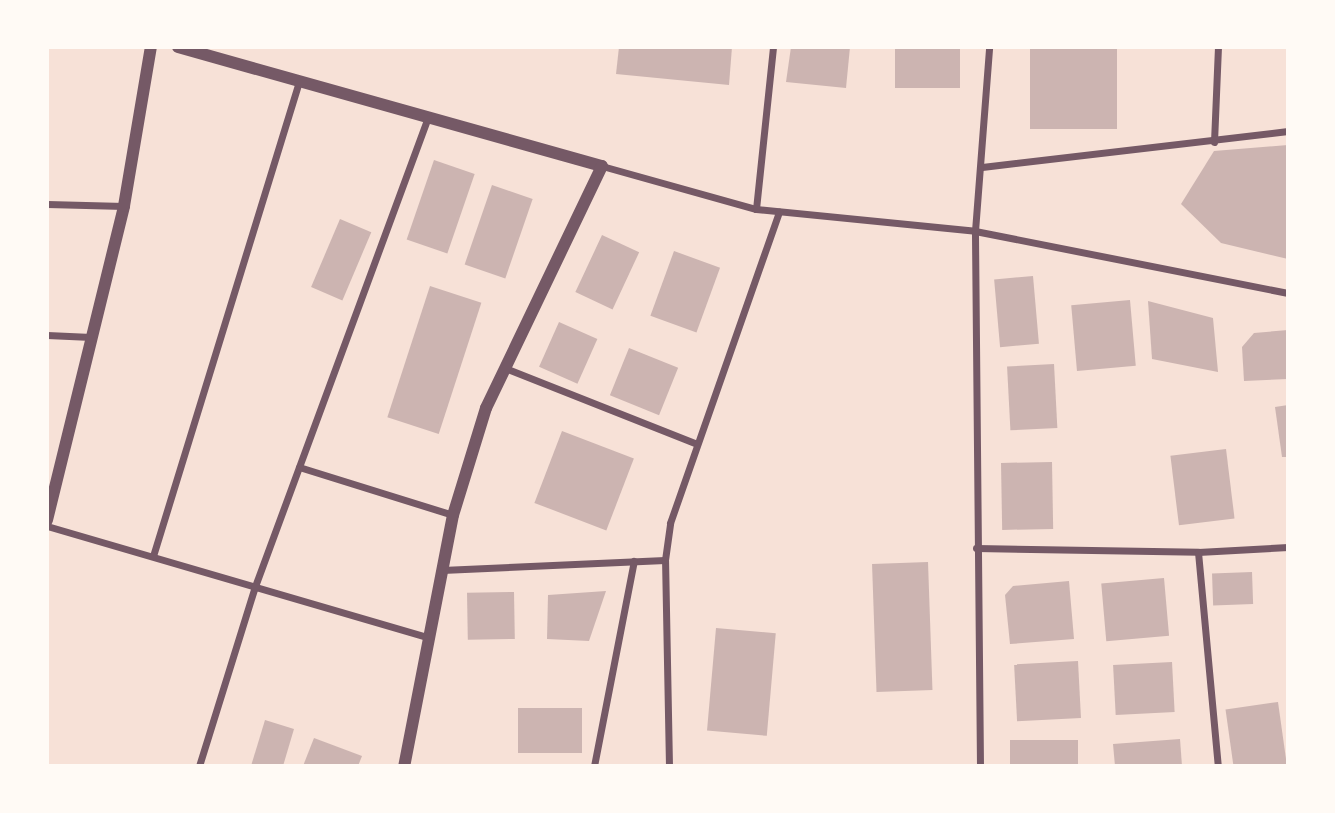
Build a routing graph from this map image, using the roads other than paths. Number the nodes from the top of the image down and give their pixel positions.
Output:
1 (151, 47) edge
2 (178, 47) edge
3 (773, 47) edge
4 (989, 47) edge
5 (1217, 47) edge
6 (299, 81) junction
7 (428, 117) junction
8 (1288, 131) edge
9 (1214, 142) junction
10 (602, 166) junction
11 (982, 167) junction
12 (47, 204) edge
13 (124, 205) junction
14 (756, 209) junction
15 (779, 211) junction
16 (975, 231) junction
17 (1288, 293) edge
18 (47, 335) edge
19 (91, 337) junction
20 (505, 368) junction
21 (697, 444) junction
22 (299, 467) junction
23 (50, 492) edge
24 (453, 515) junction
25 (47, 520) edge
26 (47, 526) edge
27 (1288, 547) edge
28 (976, 548) junction
29 (1198, 552) junction
30 (153, 556) junction
31 (665, 560) junction
32 (634, 561) junction
33 (442, 570) junction
34 (254, 589) junction
35 (429, 638) junction
36 (199, 766) edge
37 (404, 766) edge
38 (594, 766) edge
39 (669, 766) edge
40 (980, 766) edge
41 (1218, 766) edge

1 - 13 street
2 - 6 street
3 - 14 street
4 - 11 street
5 - 9 street
6 - 7 street
6 - 30 street
7 - 10 street
7 - 22 street
8 - 9 street
9 - 11 street
10 - 14 street
10 - 20 street
11 - 16 street
12 - 13 street
13 - 19 street
14 - 15 street
15 - 16 street
15 - 21 street
16 - 17 street
16 - 28 street
18 - 19 street
19 - 23 street
20 - 21 street
20 - 24 street
21 - 31 street
22 - 24 street
22 - 34 street
23 - 25 street
24 - 33 street
26 - 30 street
27 - 29 street
28 - 29 street
28 - 40 street
29 - 41 street
30 - 34 street
31 - 32 street
31 - 39 street
32 - 33 street
32 - 38 street
33 - 35 street
34 - 35 street
34 - 36 street
35 - 37 street

